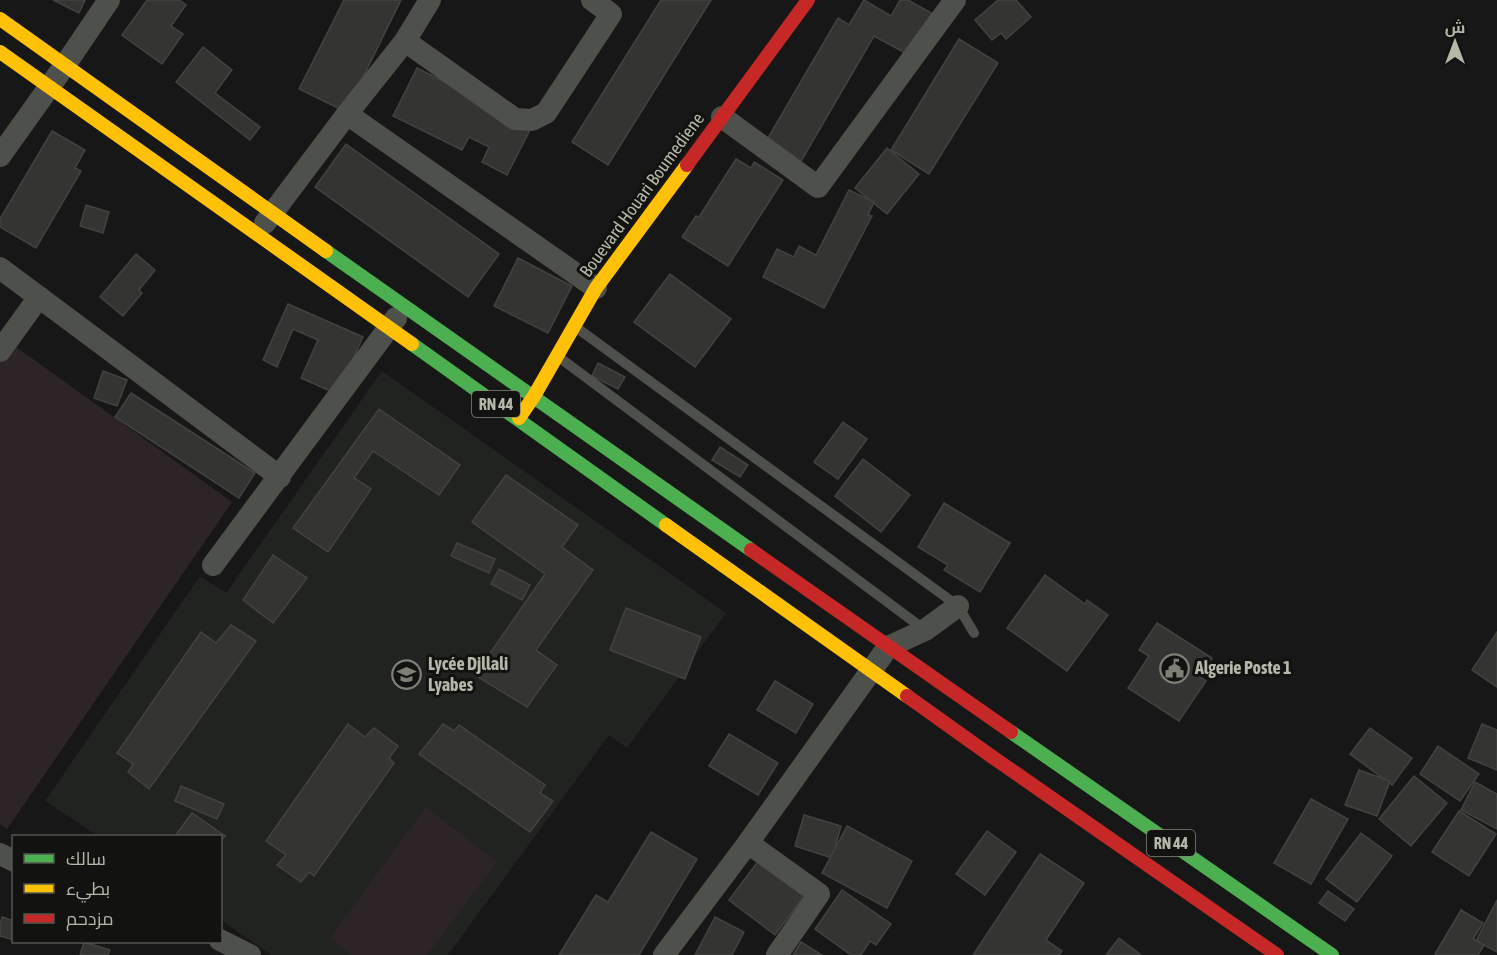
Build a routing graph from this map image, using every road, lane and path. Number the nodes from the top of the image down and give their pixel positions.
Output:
1 (109, 0) edge
2 (430, 0) edge
3 (592, 0) edge
4 (808, 0) edge
5 (949, 2) edge
6 (0, 19) edge
7 (405, 41) junction
8 (0, 52) edge
9 (65, 65) junction
10 (50, 87) junction
11 (347, 114) junction
12 (722, 117) junction
13 (0, 156) edge
14 (271, 213) junction
15 (257, 234) junction
16 (0, 268) edge
17 (597, 288) junction
18 (39, 297) junction
19 (405, 307) junction
20 (574, 326) junction
21 (389, 328) junction
22 (0, 351) edge
23 (557, 356) junction
24 (534, 396) junction
25 (518, 419) junction
26 (280, 477) junction
27 (213, 565) dead end
28 (958, 606) junction
29 (925, 630) junction
30 (974, 633) dead end
31 (888, 648) junction
32 (872, 671) junction
33 (748, 843) junction
34 (222, 941) edge
35 (250, 955) edge
36 (664, 955) edge
37 (777, 955) edge
38 (1276, 955) edge
39 (1332, 955) edge

1 - 9 street
2 - 7 street
3 - 7 street
4 - 12 main road, Bouevard Houari Boumediene
5 - 12 street
6 - 9 main road, RN 44
7 - 11 street
8 - 10 main road, RN 44
9 - 10 street
9 - 14 main road, RN 44
10 - 13 street
10 - 15 main road, RN 44
11 - 14 street
11 - 17 street
12 - 17 main road, Bouevard Houari Boumediene
14 - 15 street
14 - 19 main road, RN 44
15 - 21 main road, RN 44
16 - 18 street
17 - 20 main road, Bouevard Houari Boumediene
18 - 22 street
18 - 26 street
19 - 21 street
19 - 24 main road, RN 44
20 - 23 main road, Bouevard Houari Boumediene
20 - 28 lane
21 - 25 main road, RN 44
21 - 26 street
23 - 24 main road, Bouevard Houari Boumediene
23 - 29 lane
24 - 25 main road, Bouevard Houari Boumediene
24 - 31 main road, RN 44
25 - 32 main road, RN 44
26 - 27 street
28 - 29 street
28 - 30 lane
29 - 31 street
31 - 32 street
31 - 39 main road, RN 44
32 - 33 street
32 - 38 main road, RN 44
33 - 36 street
33 - 37 street
34 - 35 street

